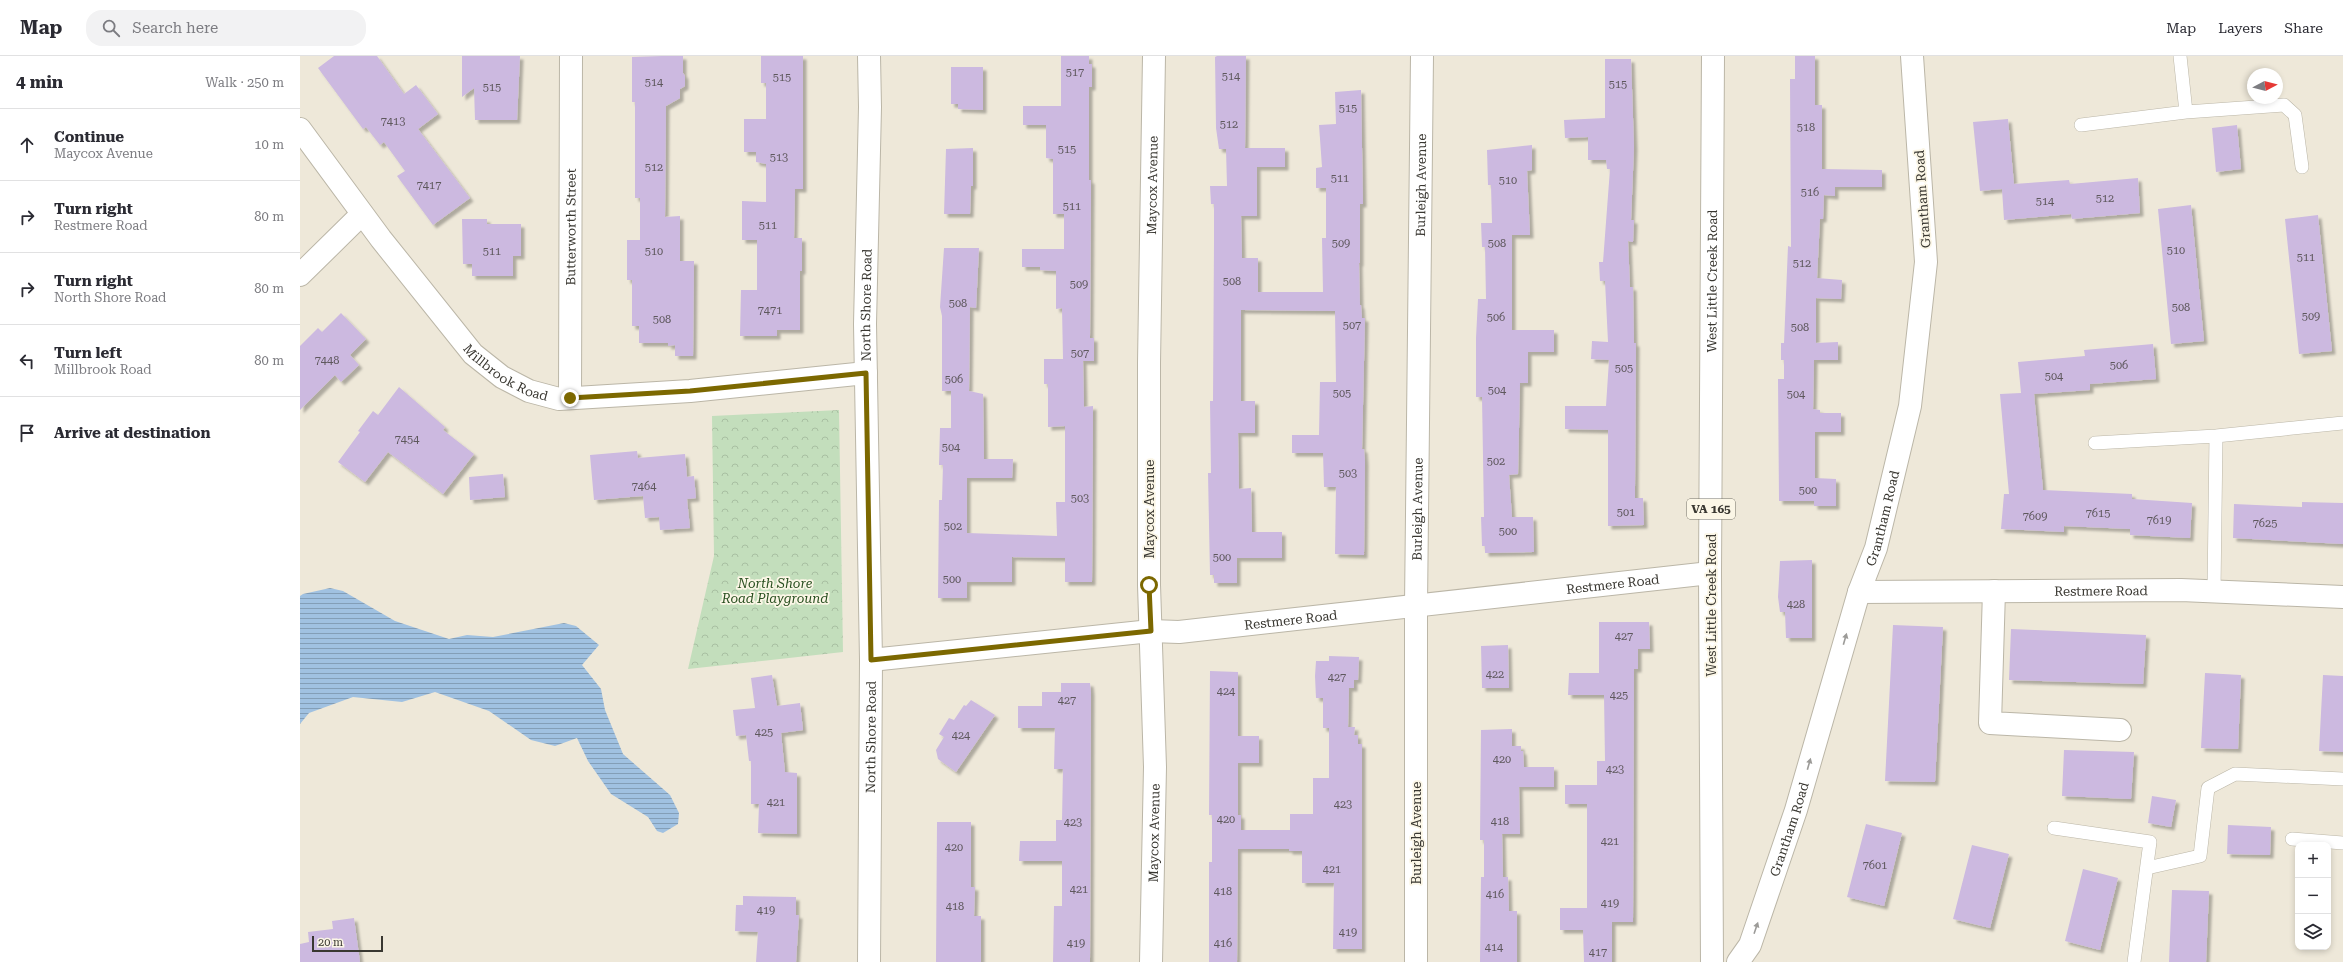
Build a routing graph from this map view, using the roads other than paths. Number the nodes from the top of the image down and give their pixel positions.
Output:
1 (572, 56) edge
2 (869, 56) edge
3 (1154, 56) edge
4 (1422, 56) edge
5 (1713, 56) edge
6 (1912, 56) edge
7 (2180, 56) edge
8 (2186, 112) junction
9 (2081, 125) dead end
10 (300, 129) edge
11 (2302, 167) dead end
12 (362, 214) junction
13 (300, 275) edge
14 (866, 373) junction
15 (570, 398) junction
16 (2343, 423) edge
17 (2216, 436) junction
18 (2095, 443) dead end
19 (1710, 573) junction
20 (1994, 591) junction
21 (2214, 591) junction
22 (1859, 592) junction
23 (2343, 597) edge
24 (1416, 606) junction
25 (1151, 631) junction
26 (871, 660) junction
27 (2120, 730) dead end
28 (2343, 779) edge
29 (2054, 828) dead end
30 (2292, 839) dead end
31 (2343, 843) edge
32 (2147, 868) junction
33 (869, 962) edge
34 (1151, 962) edge
35 (1416, 962) edge
36 (1712, 962) edge
37 (1738, 962) edge
38 (2134, 962) edge

1 - 15 street, Butterworth Street
2 - 14 street, North Shore Road
3 - 25 street, Maycox Avenue
4 - 24 street, Burleigh Avenue
5 - 19 street, West Little Creek Road / VA 165
6 - 22 street, Grantham Road
7 - 8 lane
8 - 9 lane
8 - 11 lane
10 - 12 street, Millbrook Road
12 - 13 street
12 - 15 street, Millbrook Road
14 - 15 street, Millbrook Road
14 - 26 street, North Shore Road
16 - 17 lane
17 - 18 lane
17 - 21 lane
19 - 24 street, Restmere Road
19 - 36 street, West Little Creek Road / VA 165
20 - 21 street, Restmere Road
20 - 22 street, Restmere Road
20 - 27 street
21 - 23 street, Restmere Road
37 -> 22 street, Grantham Road
24 - 25 street, Restmere Road
24 - 35 street, Burleigh Avenue
25 - 26 street, Restmere Road
25 - 34 street, Maycox Avenue
26 - 33 street, North Shore Road
28 - 32 lane
29 - 32 lane
30 - 31 lane
32 - 38 lane

